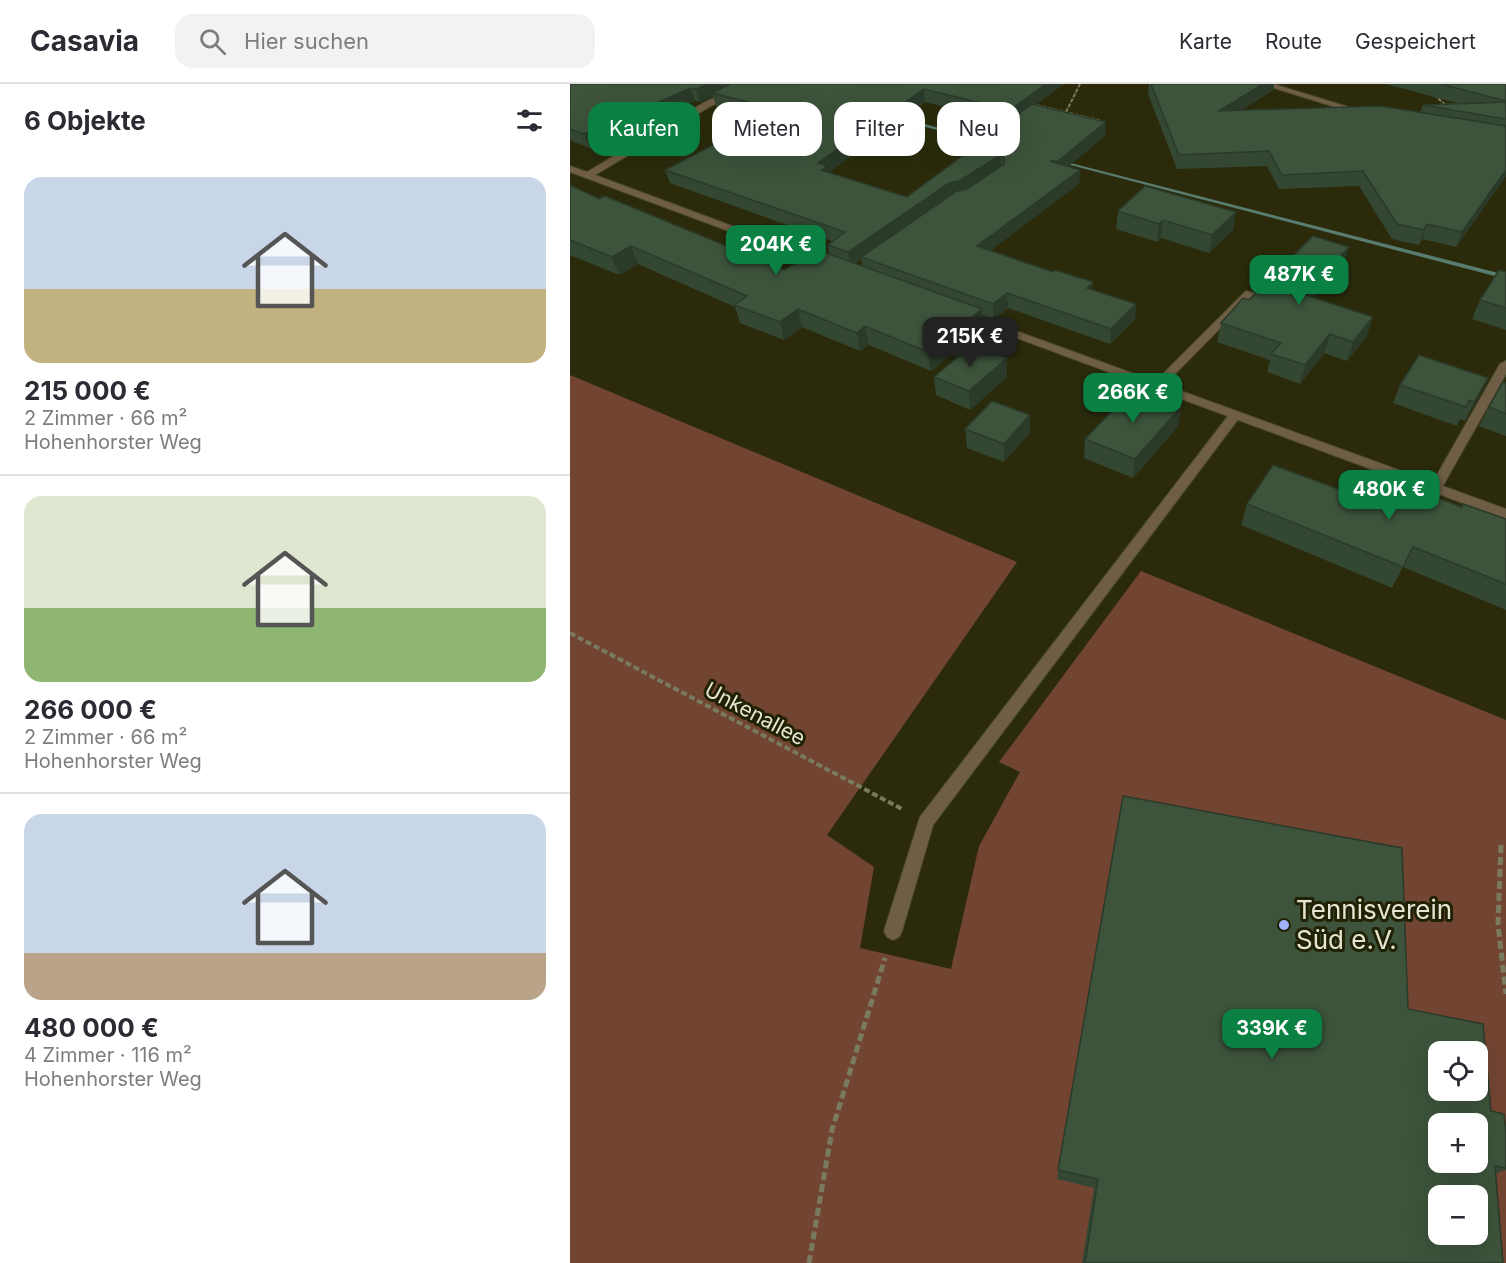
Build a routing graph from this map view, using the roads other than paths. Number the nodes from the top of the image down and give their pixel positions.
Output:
1 (752, 84) edge
2 (1265, 84) edge
3 (1372, 115) edge
4 (570, 170) edge
5 (587, 176) junction
6 (839, 269) edge
7 (1250, 293) dead end
8 (956, 312) edge
9 (1506, 364) edge
10 (1157, 386) junction
11 (1235, 415) junction
12 (1435, 489) junction
13 (1506, 514) edge
14 (893, 931) road end

1 - 5 street
2 - 3 street
4 - 5 street
5 - 6 street
7 - 10 street
8 - 10 street
9 - 12 street
10 - 11 street
11 - 12 street
11 - 14 street
12 - 13 street

